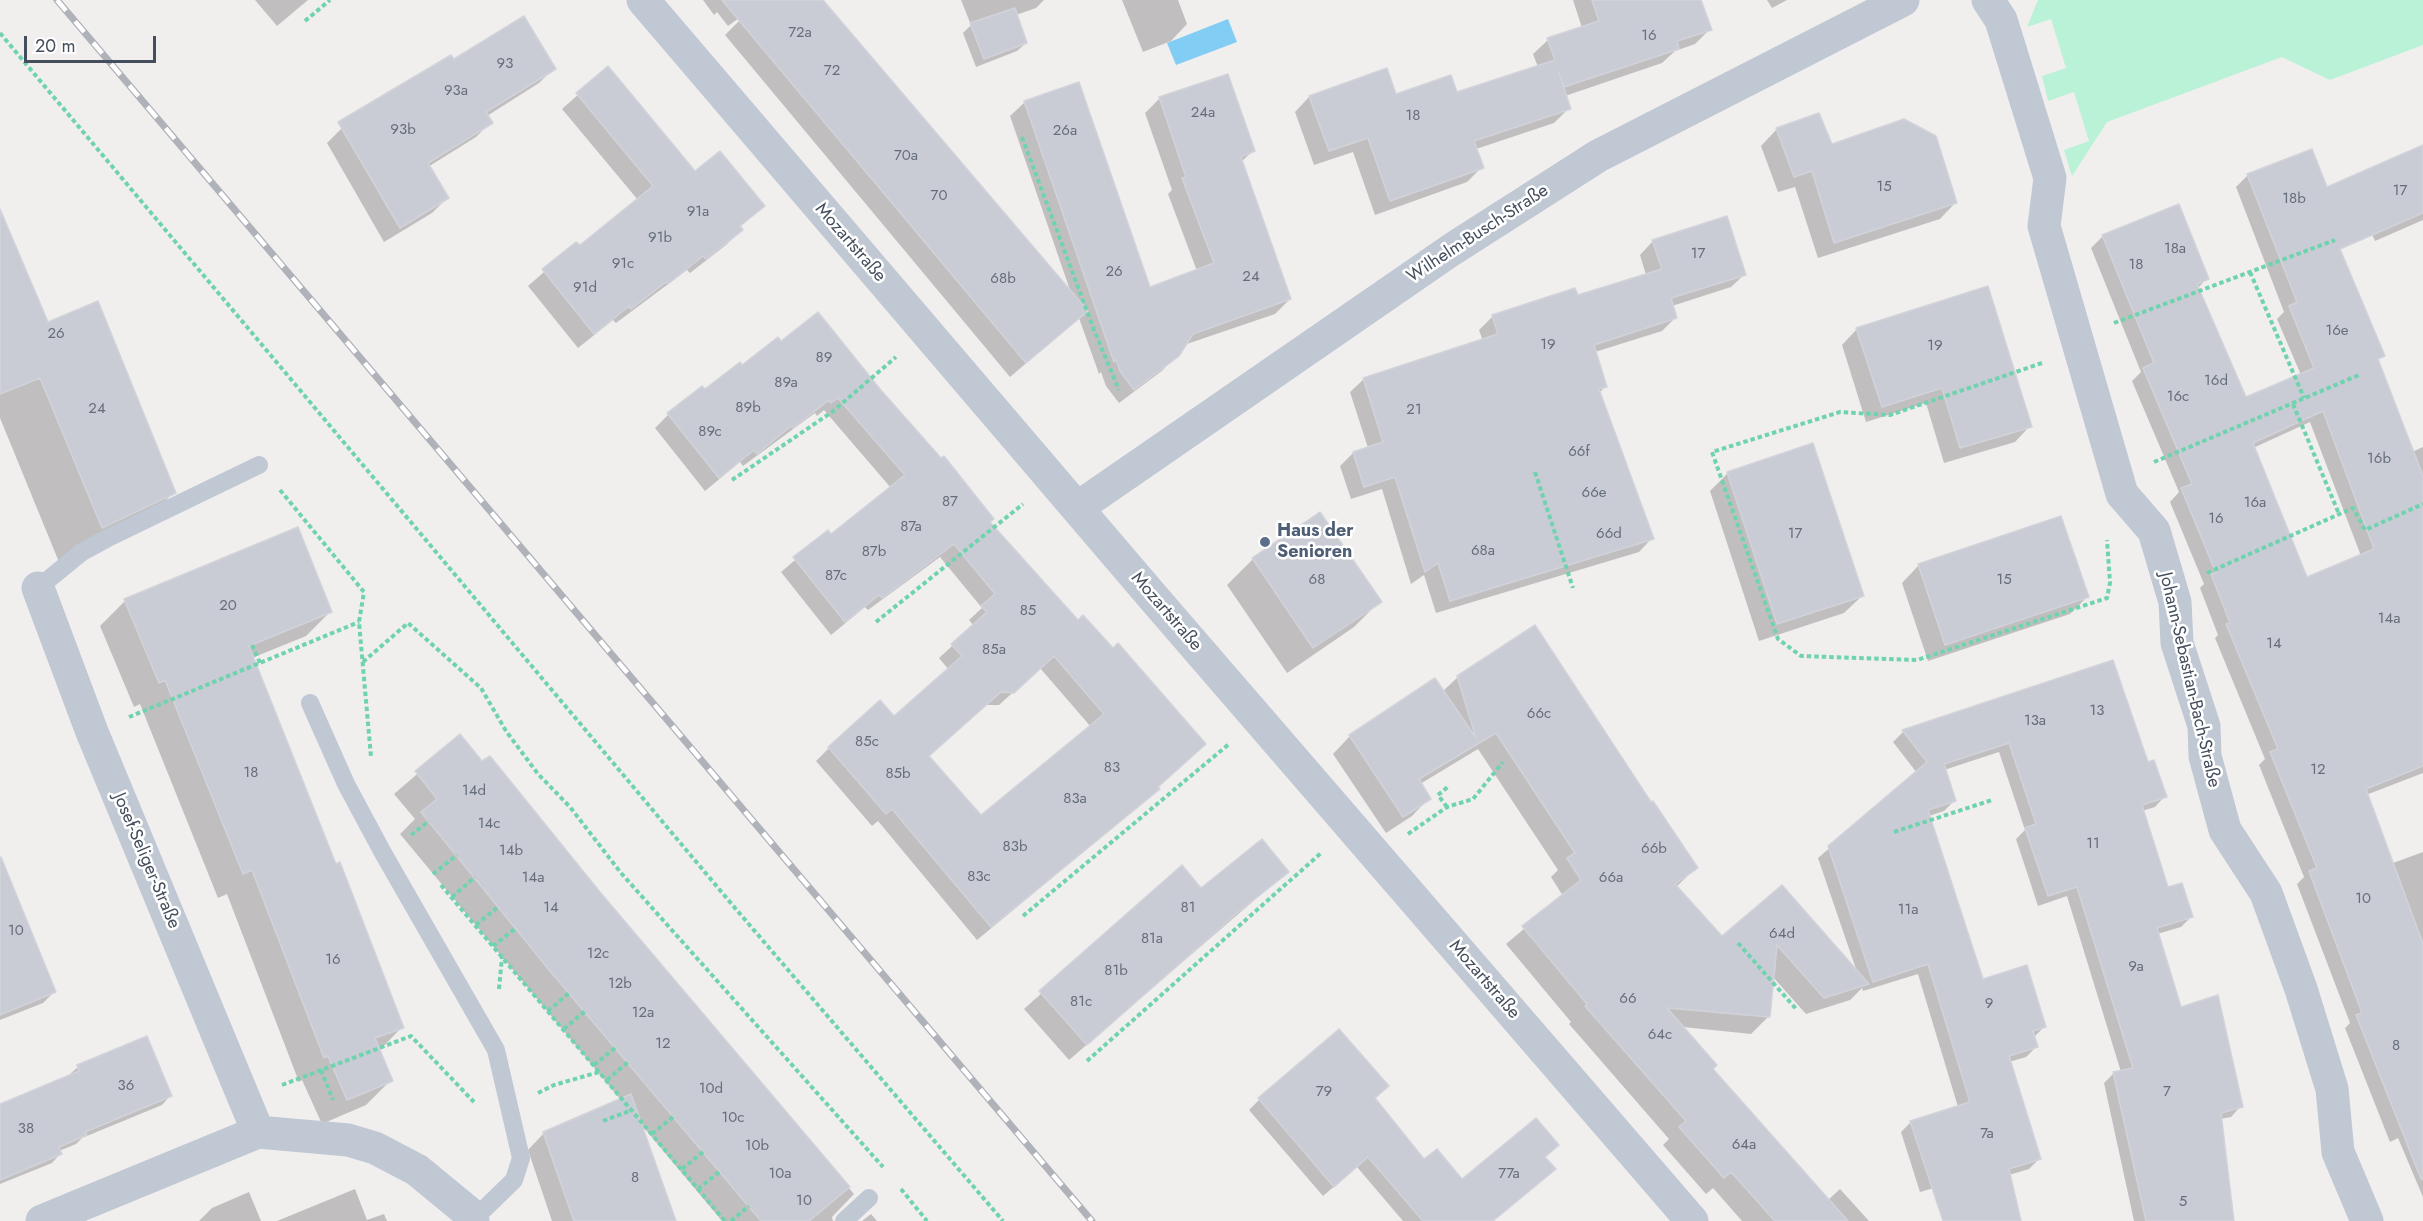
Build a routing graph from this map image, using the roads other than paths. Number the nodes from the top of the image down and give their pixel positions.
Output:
1 (643, 0) edge
2 (1903, 0) edge
3 (1988, 0) edge
4 (260, 465) road end
5 (1077, 508) junction
6 (38, 588) joint
7 (310, 703) dead end
8 (258, 1132) junction
9 (869, 1198) dead end
10 (42, 1221) edge
11 (473, 1221) edge
12 (844, 1221) edge
13 (1692, 1221) edge
14 (2367, 1221) edge

1 - 5 street, Mozartstraße
2 - 5 street, Wilhelm-Busch-Straße
3 - 14 street, Johann-Sebastian-Bach-Straße
4 - 6 lane
5 - 13 street, Mozartstraße
6 - 8 street, Josef-Seliger-Straße
7 - 11 lane
8 - 10 street
8 - 11 street
9 - 12 lane

